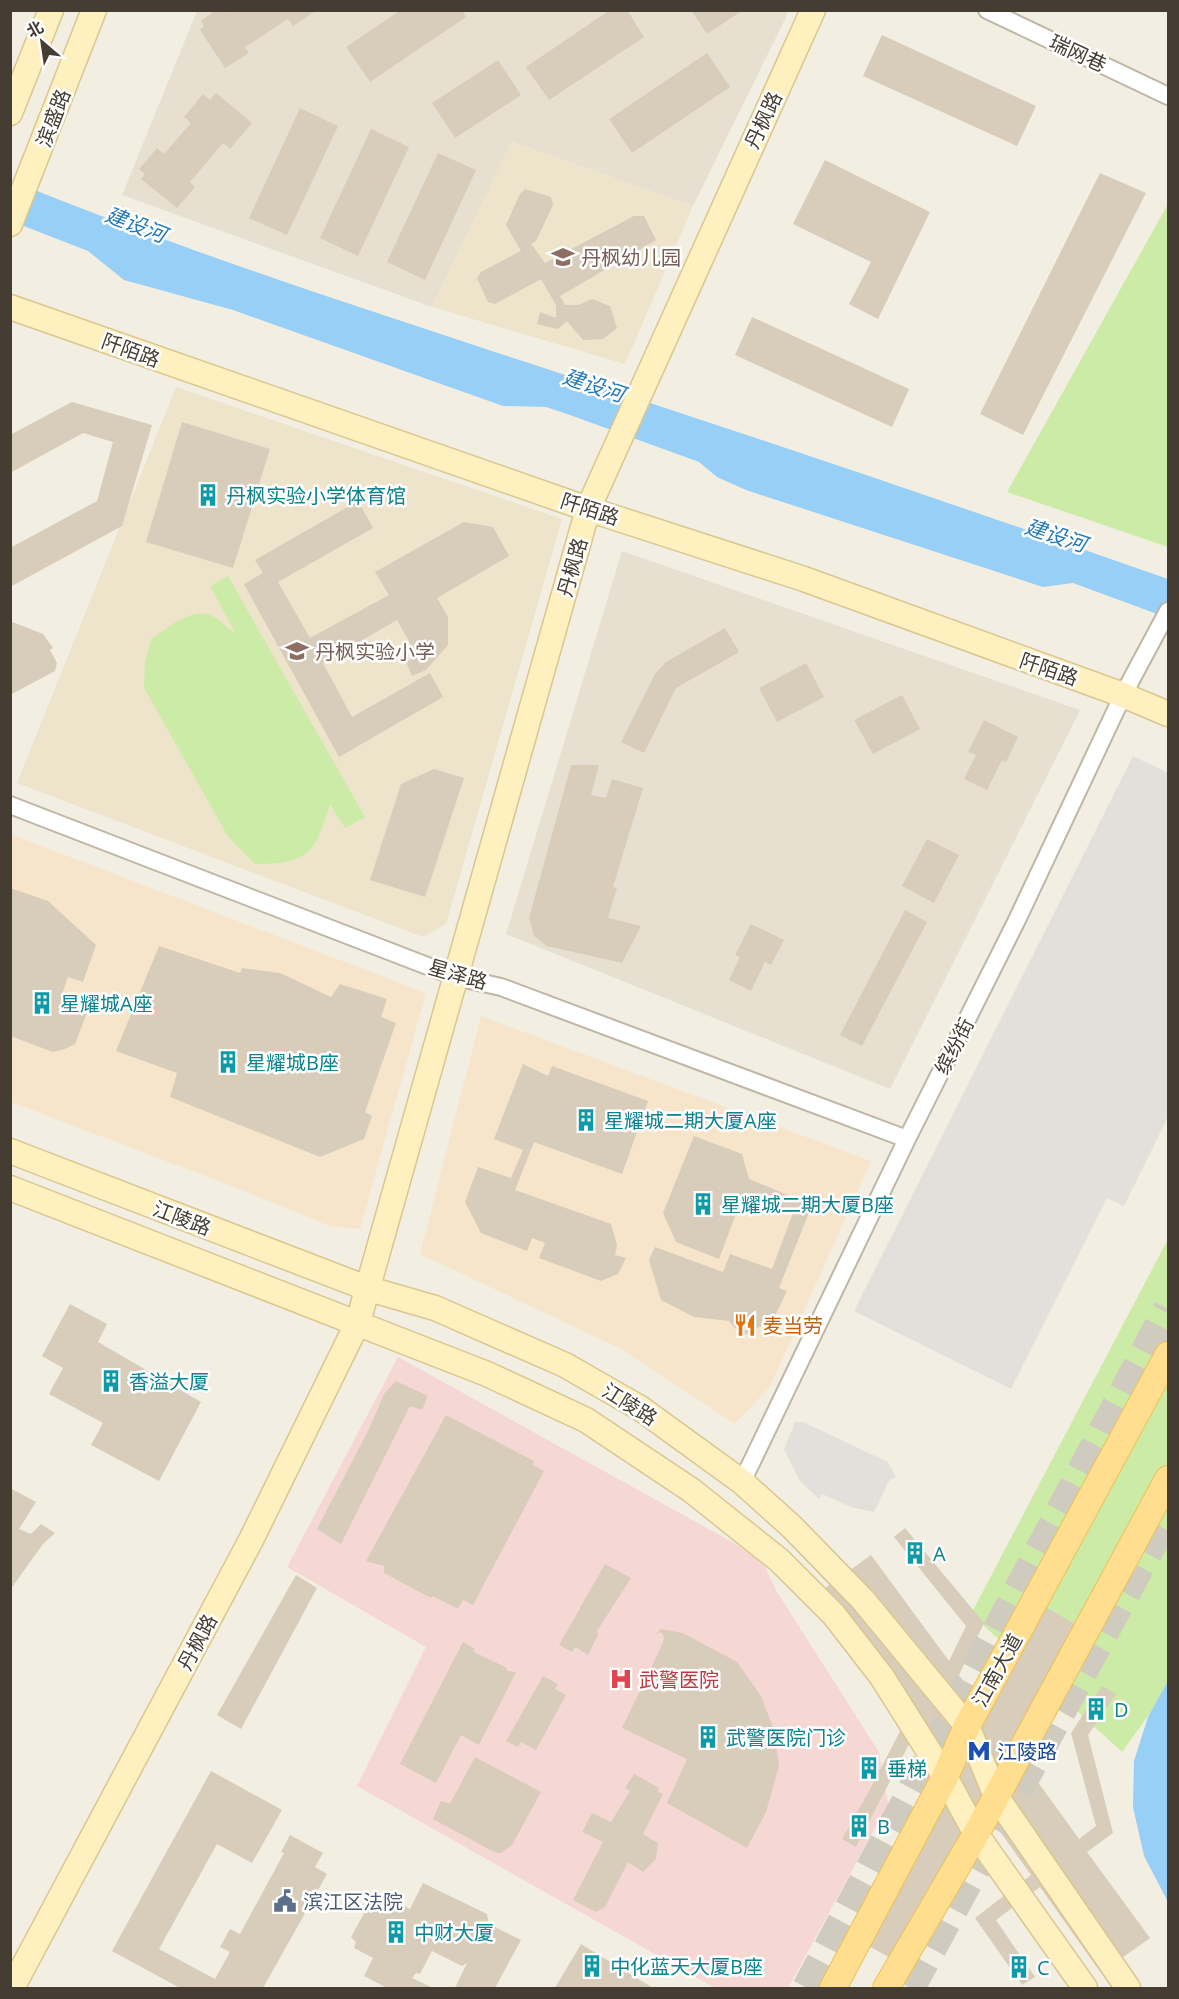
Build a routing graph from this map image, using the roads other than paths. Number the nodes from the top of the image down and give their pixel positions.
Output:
1 (51, 10) edge
2 (94, 10) edge
3 (813, 10) edge
4 (987, 10) edge
5 (1168, 96) edge
6 (10, 113) edge
7 (10, 224) edge
8 (10, 307) edge
9 (588, 509) junction
10 (1168, 610) edge
11 (1123, 695) junction
12 (1168, 714) edge
13 (10, 805) edge
14 (456, 977) junction
15 (907, 1139) junction
16 (10, 1151) edge
17 (10, 1188) edge
18 (369, 1289) junction
19 (358, 1322) junction
20 (1168, 1355) edge
21 (1168, 1479) edge
22 (742, 1482) junction
23 (967, 1726) junction
24 (945, 1777) junction
25 (996, 1796) junction
26 (976, 1834) junction
27 (12, 1989) edge
28 (833, 1989) edge
29 (886, 1989) edge
30 (1084, 1989) edge
31 (1128, 1989) edge

1 - 6 street, 滨盛路
2 - 7 street, 滨盛路
3 - 9 street, 丹枫路
4 - 5 street, 瑞网巷
8 - 9 street, 阡陌路
9 - 11 street, 阡陌路
9 - 14 street, 丹枫路
10 - 11 street, 缤纷街
11 - 12 street, 阡陌路
11 - 15 street, 缤纷街
13 - 14 street, 星泽路
14 - 15 street, 星泽路
14 - 18 street, 丹枫路
15 - 22 street, 缤纷街
16 - 18 street, 江陵路
17 - 19 street, 江陵路
18 - 19 street, 丹枫路
18 - 22 street, 江陵路
19 - 24 street, 江陵路
19 - 27 street, 丹枫路
20 - 23 main road, 江南大道
21 - 25 main road
22 - 23 street, 江陵路
23 - 24 main road, 江南大道
23 - 25 street, 江陵路
24 - 26 street, 江陵路
24 - 28 main road, 江南大道
25 - 26 main road
25 - 31 street, 江陵路
26 - 29 main road
26 - 30 street, 江陵路

